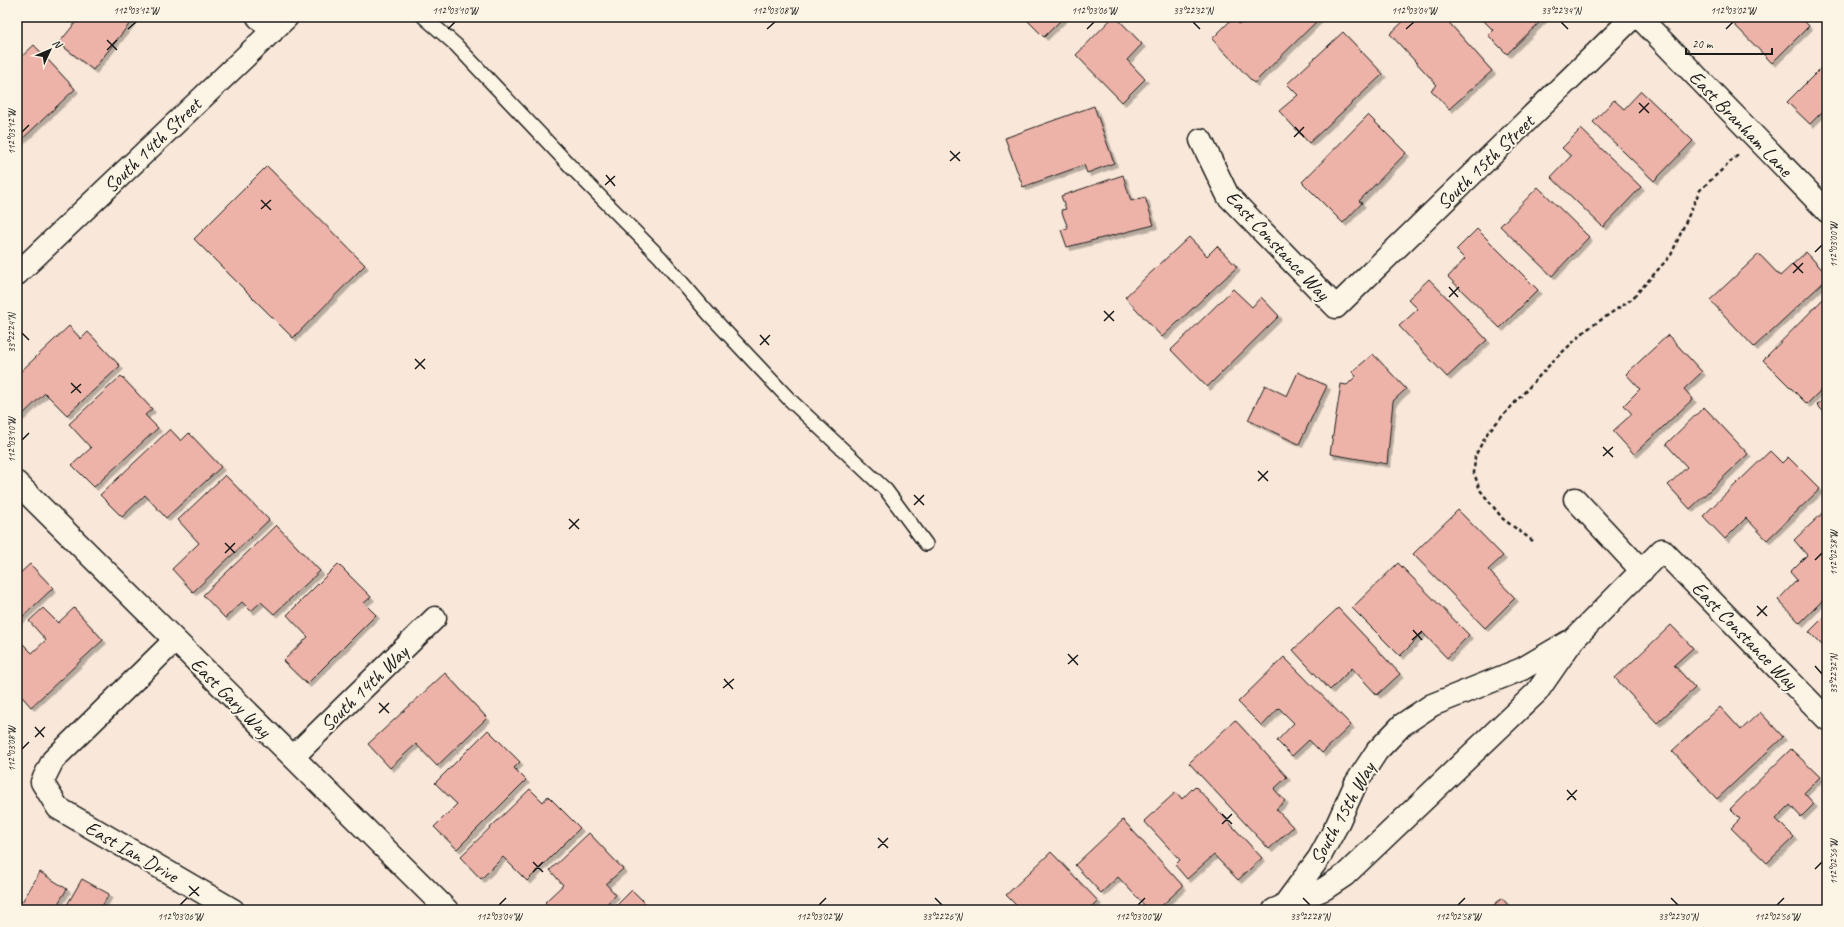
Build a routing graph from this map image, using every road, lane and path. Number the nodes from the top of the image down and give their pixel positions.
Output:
1 (424, 17) edge
2 (1633, 17) edge
3 (1639, 17) edge
4 (272, 22) edge
5 (1202, 140) dead end
6 (1738, 155) dead end
7 (1827, 211) edge
8 (17, 274) edge
9 (1336, 307) joint
10 (17, 483) edge
11 (1574, 499) dead end
12 (1533, 541) dead end
13 (926, 544) dead end
14 (1662, 550) joint
15 (1642, 571) junction
16 (435, 618) dead end
17 (1573, 640) junction
18 (174, 641) junction
19 (1827, 719) edge
20 (293, 757) junction
21 (1280, 907) edge
22 (233, 910) edge
23 (447, 910) edge

1 - 13 lane
2 - 9 street, South 15th Street
3 - 7 street, East Branham Lane
4 - 8 street, South 14th Street
5 - 9 street, East Constance Way
6 - 12 path
10 - 18 street, East Gary Way
11 - 15 street
14 - 15 street, South 15th Way
14 - 19 street, East Constance Way
15 - 17 street, South 15th Way
16 - 20 street, South 14th Way
17 - 21 street, South 15th Way
17 - 21 street, South 15th Way
18 - 20 street, East Gary Way
18 - 22 street, East Ian Drive
20 - 23 street, East Gary Way

